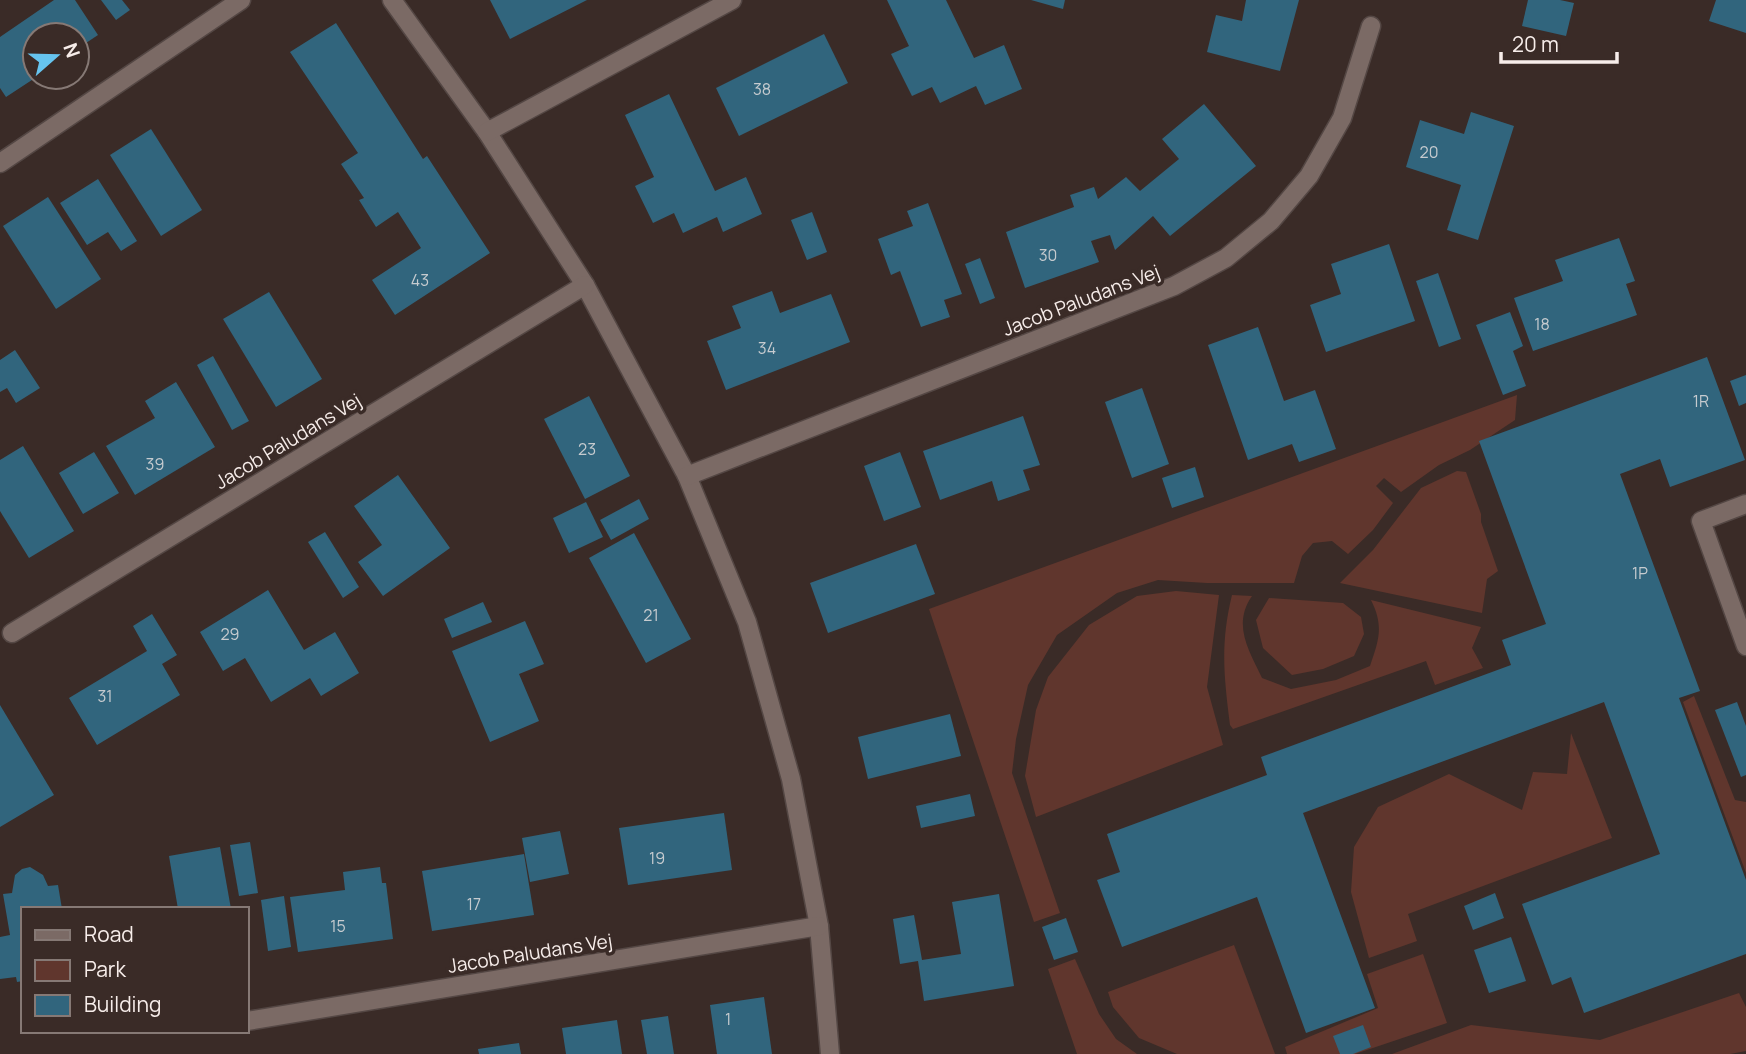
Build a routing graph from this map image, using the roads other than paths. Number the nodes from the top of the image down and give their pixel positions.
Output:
1 (242, 0) edge
2 (392, 0) edge
3 (732, 0) edge
4 (1371, 26) dead end
5 (487, 132) junction
6 (0, 163) edge
7 (585, 285) junction
8 (687, 476) junction
9 (1746, 504) edge
10 (12, 634) dead end
11 (1746, 646) edge
12 (819, 926) junction
13 (248, 1021) edge
14 (830, 1054) edge

1 - 6 street
2 - 5 street
3 - 5 street
4 - 8 street, Jacob Paludans Vej
5 - 7 street
7 - 8 street
7 - 10 street, Jacob Paludans Vej
8 - 12 street
9 - 11 street
12 - 13 street, Jacob Paludans Vej
12 - 14 street

